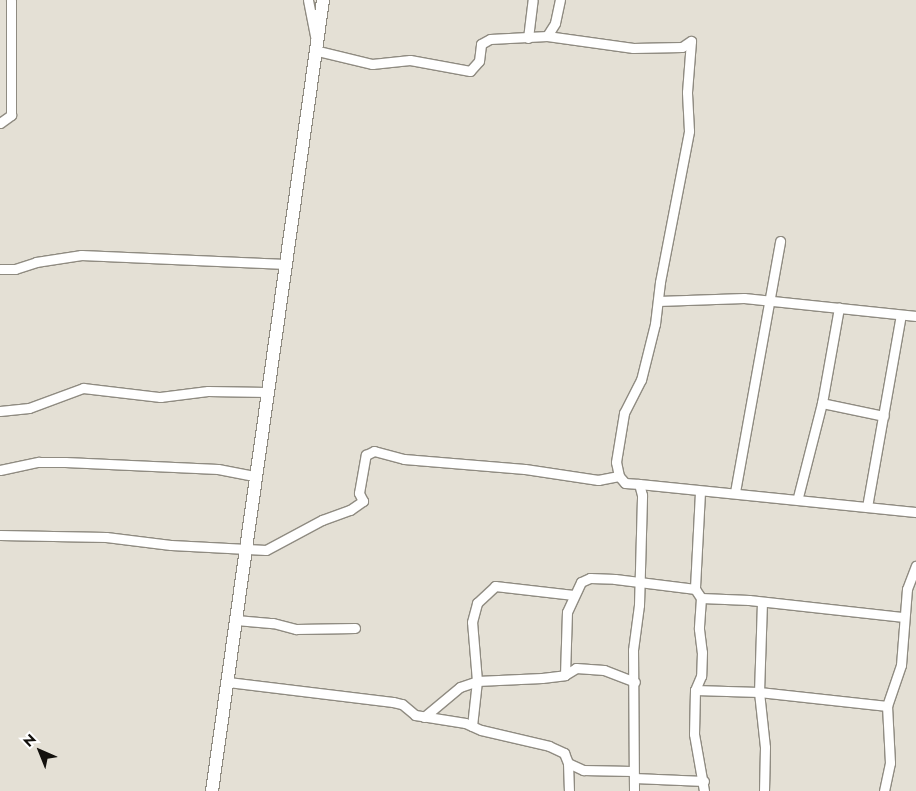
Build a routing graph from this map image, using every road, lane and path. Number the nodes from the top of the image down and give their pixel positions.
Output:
1 (11, 0) edge
2 (308, 0) edge
3 (323, 0) edge
4 (533, 0) edge
5 (560, 0) edge
6 (546, 36) junction
7 (528, 38) junction
8 (318, 51) junction
9 (0, 123) edge
10 (780, 241) dead end
11 (286, 264) junction
12 (0, 269) edge
13 (658, 301) junction
14 (770, 301) junction
15 (839, 308) junction
16 (901, 315) junction
17 (916, 316) edge
18 (266, 392) junction
19 (822, 403) junction
20 (0, 411) edge
21 (884, 416) junction
22 (0, 470) edge
23 (255, 476) junction
24 (619, 476) junction
25 (639, 484) junction
26 (700, 492) junction
27 (735, 492) junction
28 (798, 497) junction
29 (867, 507) junction
30 (916, 512) edge
31 (0, 535) edge
32 (245, 550) junction
33 (916, 566) edge
34 (638, 584) junction
35 (695, 589) junction
36 (573, 595) junction
37 (701, 598) junction
38 (762, 602) junction
39 (904, 617) junction
40 (236, 620) junction
41 (355, 628) dead end
42 (565, 675) junction
43 (477, 681) junction
44 (228, 682) junction
45 (635, 682) junction
46 (695, 690) junction
47 (759, 692) junction
48 (887, 706) junction
49 (424, 716) junction
50 (472, 726) junction
51 (568, 763) junction
52 (633, 775) junction
53 (704, 781) junction
54 (212, 791) edge
55 (569, 791) edge
56 (634, 791) edge
57 (704, 791) edge
58 (764, 791) edge
59 (884, 791) edge

1 - 9 street
2 - 8 street
3 - 8 main road
4 - 7 street
5 - 6 street
6 - 7 street
6 - 13 street
7 - 8 street
8 - 11 main road
10 - 14 street
11 - 12 street
11 - 18 main road
13 - 14 street
13 - 24 street
14 - 15 street
14 - 27 street
15 - 16 street
15 - 19 street
16 - 17 street
16 - 21 street
18 - 20 street
18 - 23 main road
19 - 21 street
19 - 28 street
21 - 29 street
22 - 23 street
23 - 32 main road
24 - 25 street
24 - 32 street
25 - 26 street
25 - 34 street
26 - 27 street
26 - 35 street
27 - 28 street
28 - 29 street
29 - 30 street
31 - 32 street
32 - 40 main road
33 - 39 street
34 - 35 street
34 - 36 street
34 - 45 street
35 - 37 street
36 - 42 street
36 - 43 street
37 - 38 street
37 - 46 street
38 - 39 street
38 - 47 street
39 - 48 street
40 - 41 street
40 - 44 main road
42 - 43 street
42 - 45 street
43 - 49 street
43 - 50 street
44 - 49 street
44 - 54 main road
45 - 52 street
46 - 47 street
46 - 53 street
47 - 48 street
47 - 58 street
48 - 59 street
49 - 50 street
50 - 51 street
51 - 52 street
51 - 55 street
52 - 53 street
52 - 56 street
53 - 57 street

